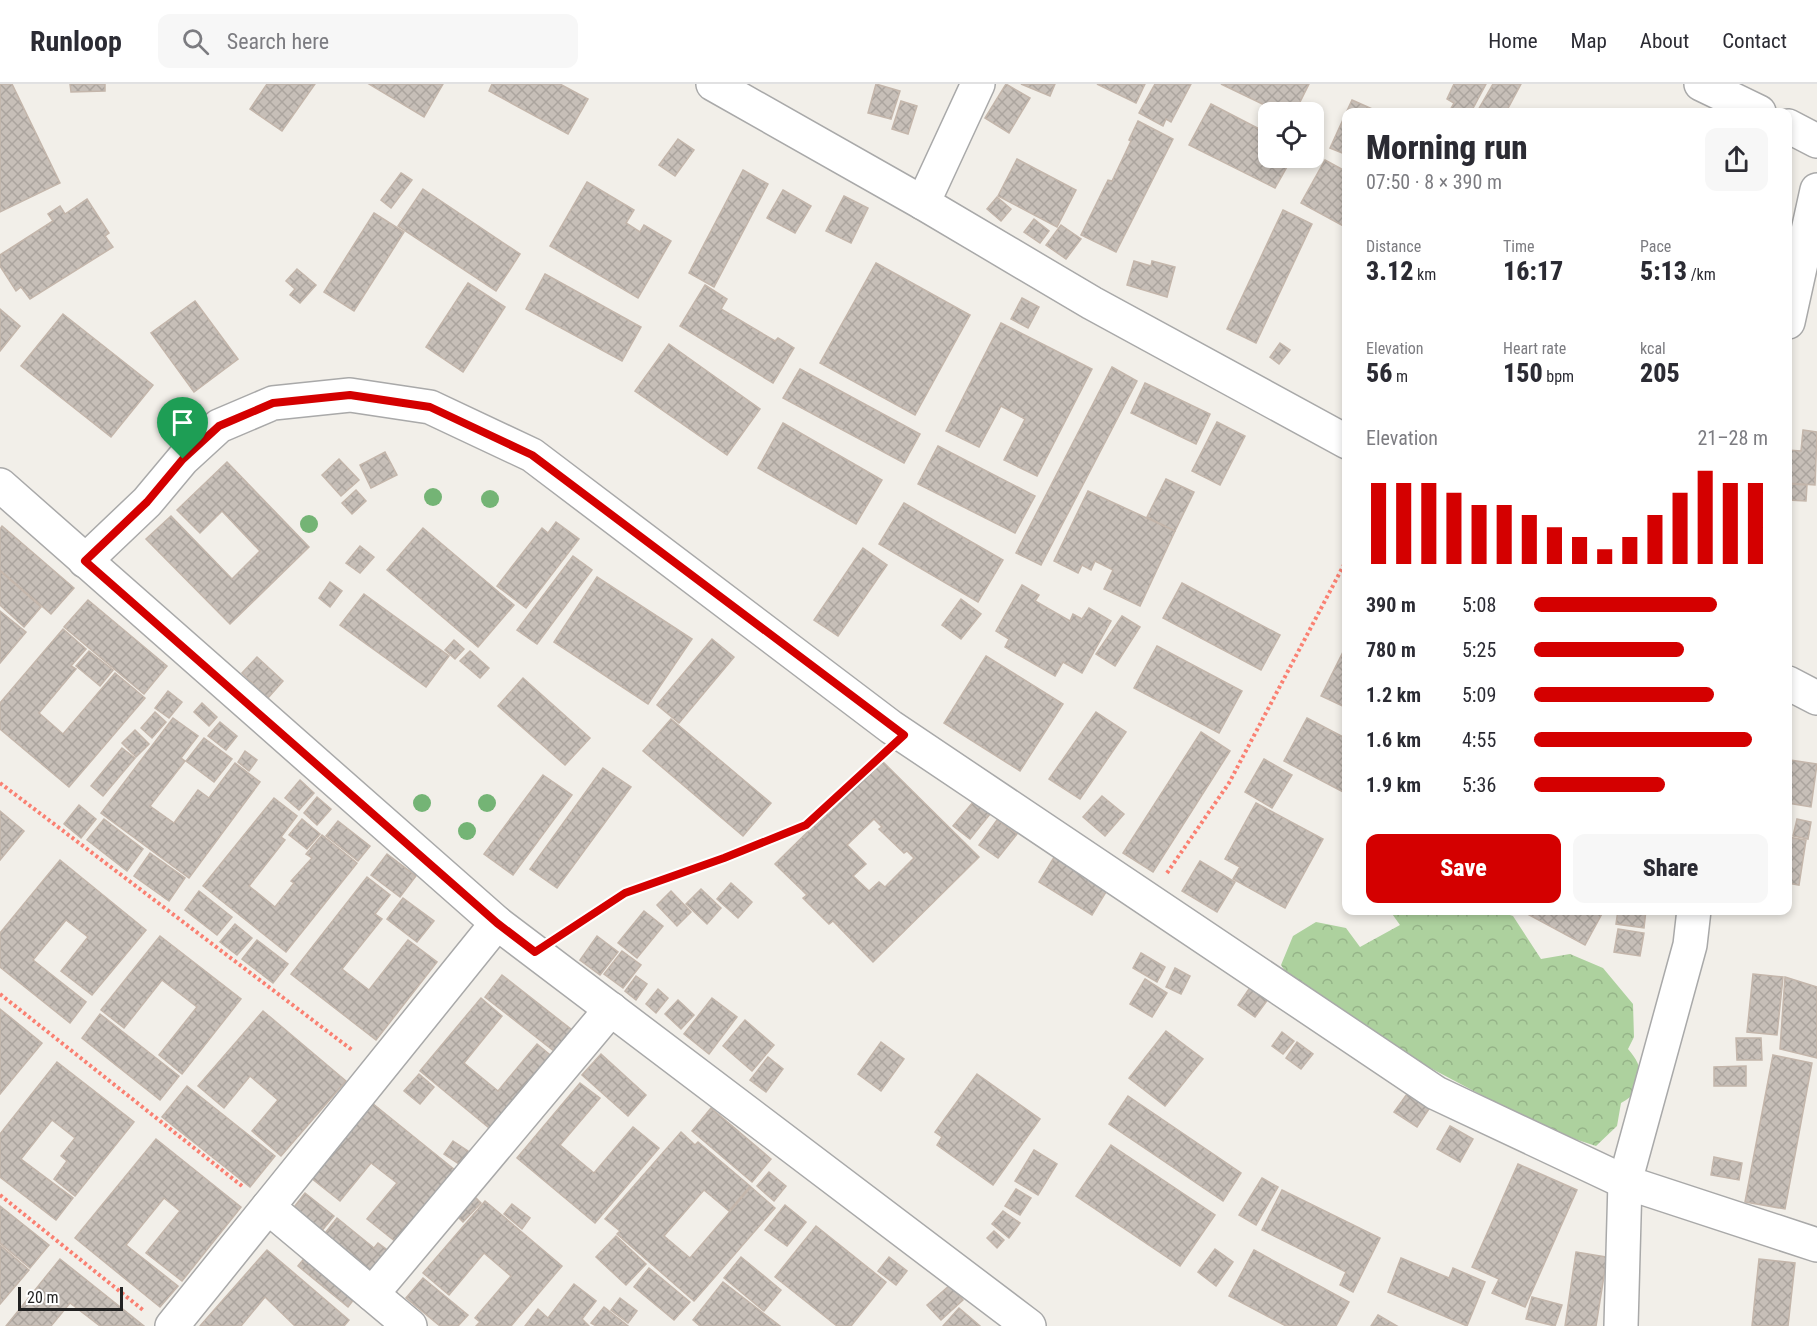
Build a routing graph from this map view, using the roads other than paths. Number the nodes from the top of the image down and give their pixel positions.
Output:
1 (713, 84) edge
2 (978, 84) edge
3 (1701, 84) edge
4 (1751, 108) edge
5 (1792, 128) edge
6 (1817, 141) edge
7 (1817, 190) edge
8 (923, 203) junction
9 (1792, 304) edge
10 (1342, 439) edge
11 (0, 485) edge
12 (85, 561) junction
13 (1792, 685) edge
14 (1817, 698) edge
15 (1693, 915) edge
16 (497, 923) junction
17 (611, 1009) junction
18 (1624, 1182) junction
19 (268, 1207) junction
20 (1817, 1245) edge
21 (372, 1294) junction
22 (158, 1319) edge
23 (410, 1326) edge
24 (1029, 1326) edge
25 (1621, 1326) edge

1 - 8 street
2 - 8 street
3 - 4 street
5 - 6 street
7 - 9 street
8 - 10 street
11 - 12 street
12 - 16 street
12 - 18 street
13 - 14 street
15 - 18 street
16 - 17 street
16 - 19 street
17 - 21 street
17 - 24 street
18 - 20 street
18 - 25 street
19 - 21 street
19 - 22 street
21 - 23 street

